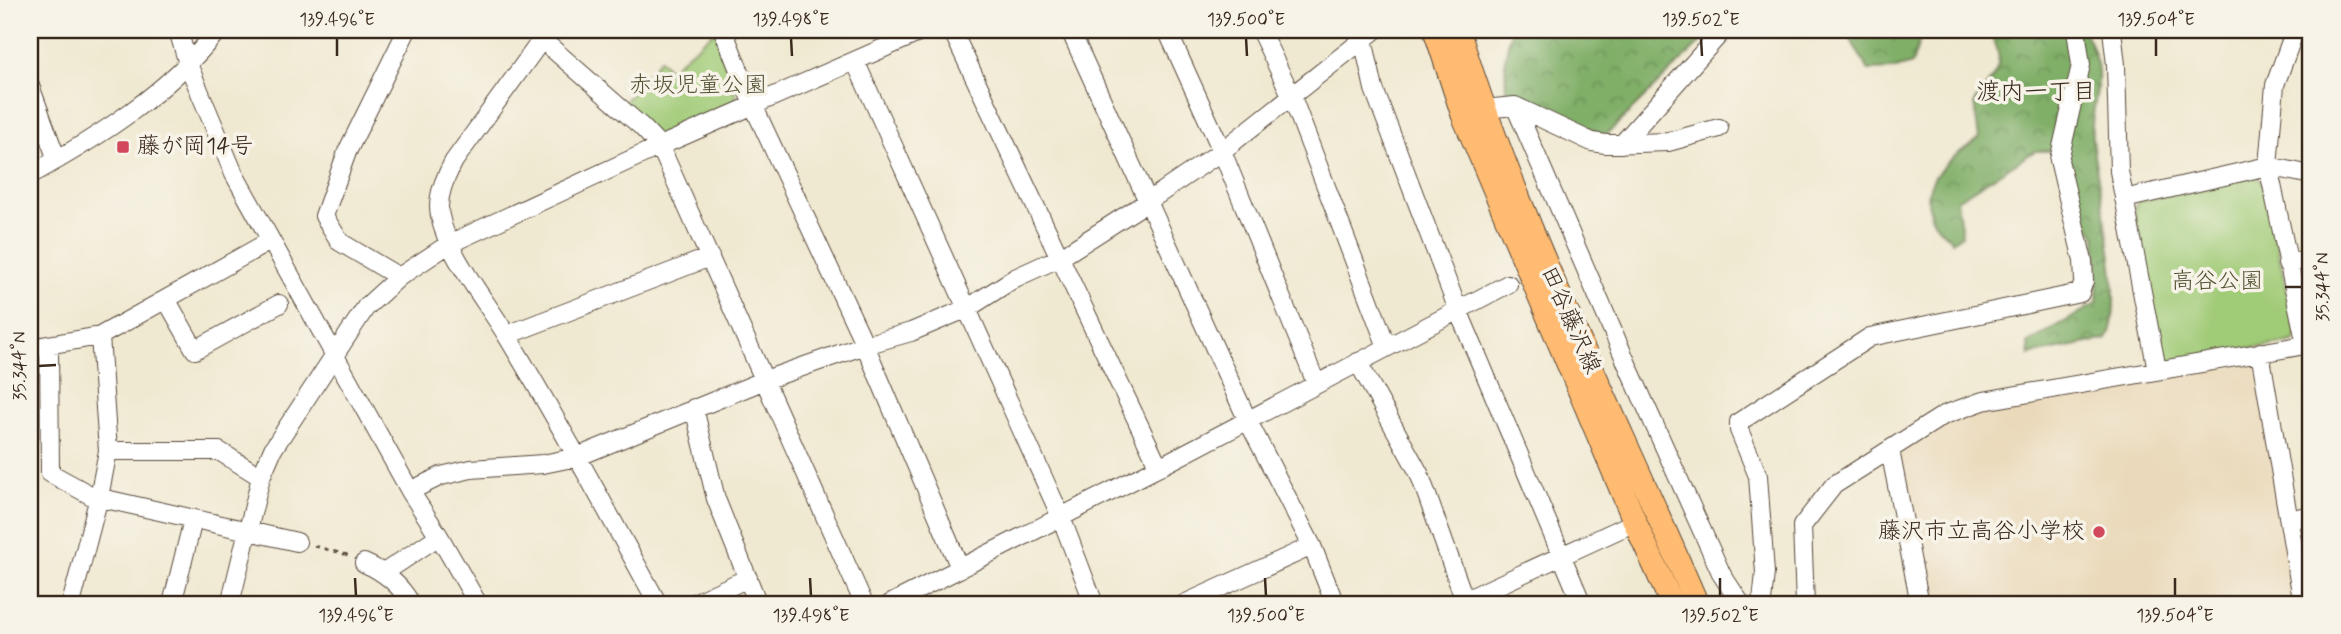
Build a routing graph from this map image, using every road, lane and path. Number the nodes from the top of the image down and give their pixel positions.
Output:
1 (178, 30) edge
2 (218, 30) edge
3 (407, 30) edge
4 (723, 30) edge
5 (925, 30) edge
6 (952, 30) edge
7 (1069, 30) edge
8 (1167, 30) edge
9 (1260, 30) edge
10 (1435, 30) edge
11 (1458, 30) edge
12 (1723, 30) edge
13 (2076, 30) edge
14 (2112, 30) edge
15 (2295, 30) edge
16 (541, 33) edge
17 (1369, 34) edge
18 (855, 61) junction
19 (188, 64) junction
20 (30, 86) edge
21 (1292, 97) junction
22 (753, 105) junction
23 (1515, 106) junction
24 (1483, 109) junction
25 (1719, 128) dead end
26 (1622, 144) junction
27 (660, 146) junction
28 (1222, 151) junction
29 (57, 160) junction
30 (2267, 166) junction
31 (30, 175) edge
32 (2311, 175) edge
33 (2124, 199) junction
34 (1147, 202) junction
35 (270, 242) junction
36 (449, 244) junction
37 (710, 257) junction
38 (1061, 257) junction
39 (2311, 259) edge
40 (2287, 264) junction
41 (399, 277) junction
42 (1508, 284) dead end
43 (166, 299) junction
44 (279, 304) dead end
45 (968, 308) junction
46 (1458, 310) junction
47 (507, 335) junction
48 (100, 336) junction
49 (49, 345) junction
50 (865, 345) junction
51 (2308, 345) edge
52 (1387, 347) junction
53 (30, 348) edge
54 (2260, 352) junction
55 (334, 354) junction
56 (1358, 362) junction
57 (2157, 370) junction
58 (765, 380) junction
59 (1316, 383) junction
60 (694, 408) junction
61 (1247, 419) junction
62 (1890, 450) junction
63 (108, 451) junction
64 (577, 457) junction
65 (1159, 467) junction
66 (261, 477) junction
67 (410, 491) junction
68 (99, 498) junction
69 (2311, 515) edge
70 (1061, 517) junction
71 (193, 520) junction
72 (2289, 520) junction
73 (1635, 522) junction
74 (248, 532) junction
75 (439, 536) junction
76 (297, 542) joint
77 (1312, 546) junction
78 (1562, 556) junction
79 (364, 563) joint
80 (960, 568) junction
81 (385, 572) junction
82 (748, 578) junction
83 (1463, 603) edge
84 (71, 604) edge
85 (172, 604) edge
86 (230, 604) edge
87 (411, 604) edge
88 (478, 604) edge
89 (658, 604) edge
90 (692, 604) edge
91 (758, 604) edge
92 (864, 604) edge
93 (890, 604) edge
94 (1094, 604) edge
95 (1184, 604) edge
96 (1335, 604) edge
97 (1582, 604) edge
98 (1672, 604) edge
99 (1697, 604) edge
100 (1741, 604) edge
101 (1758, 604) edge
102 (1805, 604) edge
103 (1920, 604) edge
104 (2303, 604) edge

1 - 19 street
2 - 19 street
3 - 41 street
4 - 22 street
5 - 18 street
6 - 38 street
7 - 34 street
8 - 28 street
9 - 21 street
10 - 73 main road, 田谷藤沢線
11 - 24 main road, 田谷藤沢線
12 - 26 street
13 - 101 street
14 - 33 street
15 - 30 street
16 - 27 street
16 - 36 street
17 - 21 street
17 - 46 street
18 - 22 street
18 - 45 street
19 - 29 street
19 - 35 street
20 - 29 street
21 - 28 street
21 - 52 street
22 - 27 street
22 - 50 street
23 - 24 street
23 - 26 street
23 - 100 street
24 - 99 main road, 田谷藤沢線
25 - 26 street
27 - 36 street
27 - 37 street
28 - 34 street
28 - 59 street
29 - 31 street
30 - 32 street
30 - 33 street
30 - 40 street
33 - 57 street
34 - 38 street
34 - 61 street
35 - 43 street
35 - 55 street
36 - 41 street
36 - 47 street
37 - 47 street
37 - 58 street
38 - 45 street
38 - 65 street
39 - 40 street
40 - 51 street
41 - 55 street
42 - 46 street
43 - 44 street
43 - 48 street
45 - 50 street
45 - 70 street
46 - 52 street
46 - 78 street
47 - 64 street
48 - 49 street
48 - 63 street
49 - 53 street
49 - 68 street
50 - 58 street
50 - 80 street
51 - 54 street
52 - 56 street
54 - 57 street
54 - 72 street
55 - 66 street
55 - 67 street
56 - 59 street
56 - 83 street
57 - 62 street
58 - 60 street
58 - 92 street
59 - 61 street
60 - 64 street
60 - 82 street
61 - 65 street
61 - 77 street
62 - 102 street
62 - 103 street
63 - 66 street
63 - 68 street
64 - 67 street
64 - 89 street
65 - 70 street
66 - 74 street
67 - 75 street
68 - 71 street
68 - 84 street
69 - 72 street
70 - 80 street
70 - 94 street
71 - 74 street
71 - 85 street
72 - 104 street
73 - 78 street
73 - 98 main road, 田谷藤沢線
74 - 76 street
74 - 86 street
75 - 81 street
75 - 88 street
76 - 79 path
77 - 95 street
77 - 96 street
78 - 83 street
78 - 97 street
79 - 81 street
80 - 93 street
81 - 87 street
82 - 90 street
82 - 91 street

